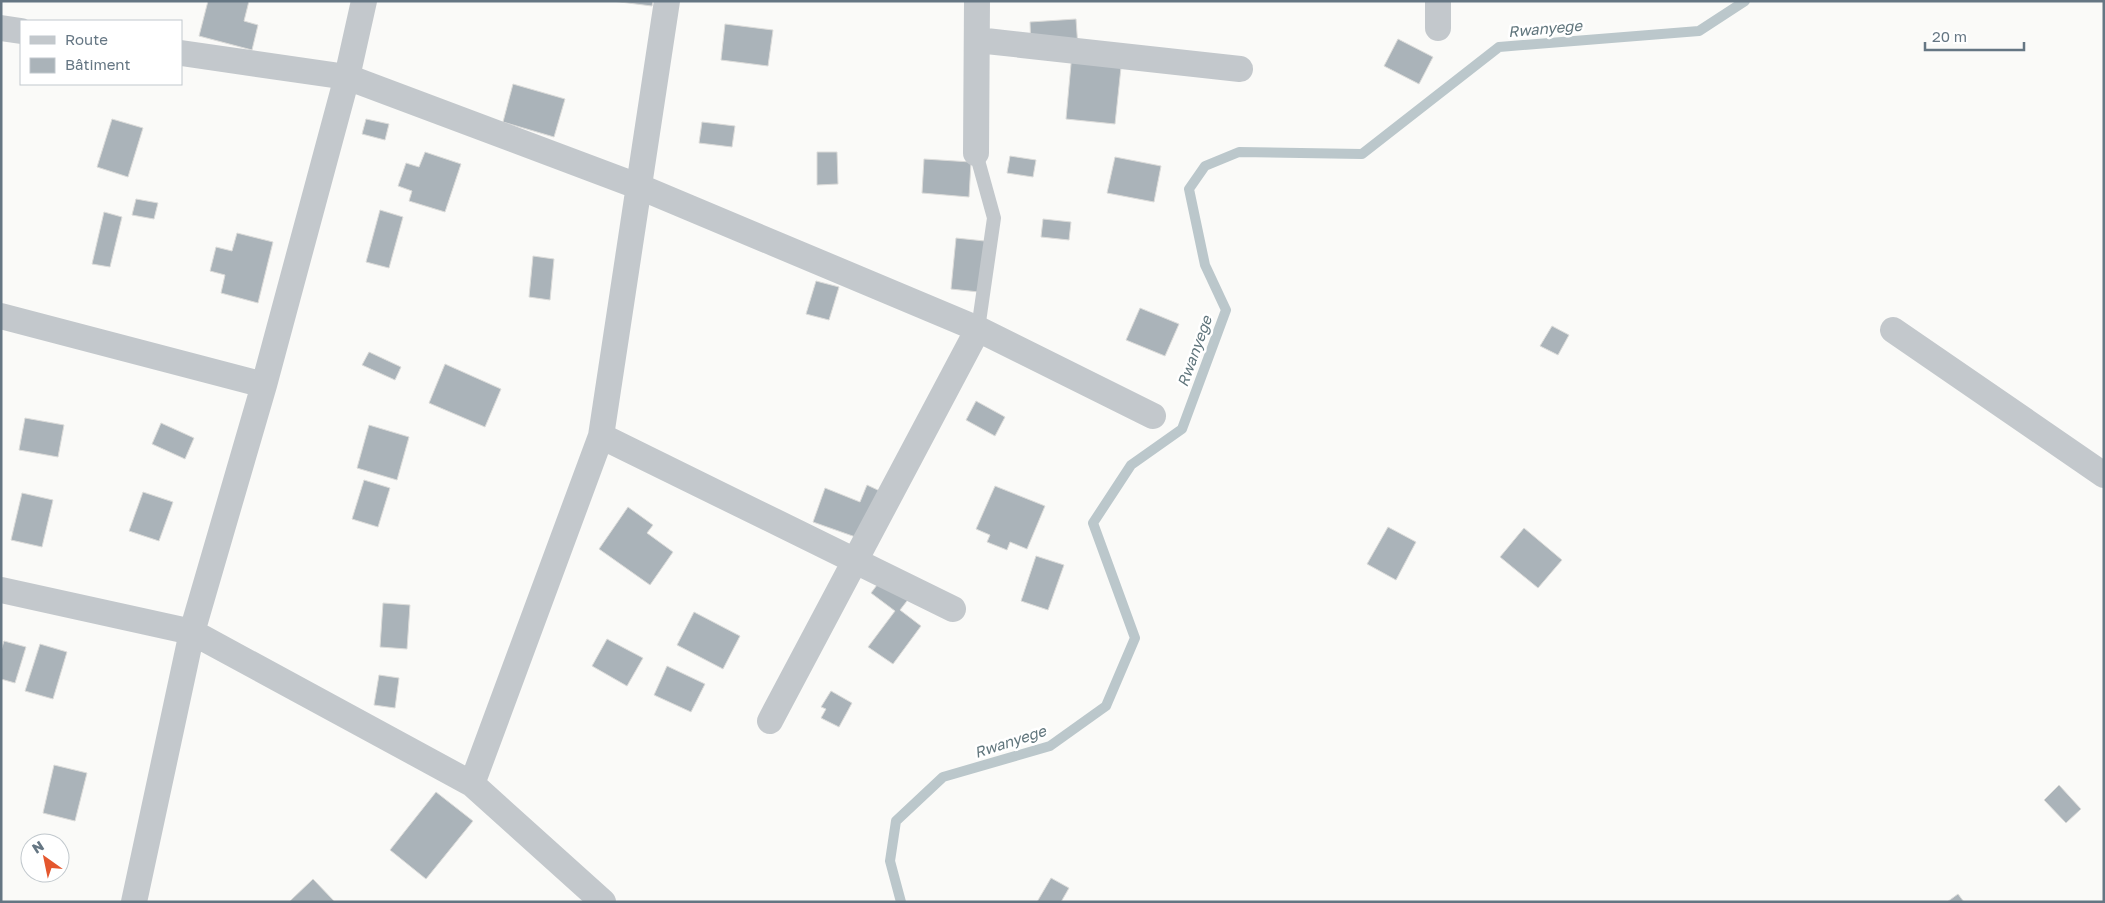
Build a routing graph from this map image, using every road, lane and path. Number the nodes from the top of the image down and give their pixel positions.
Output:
1 (364, 1) edge
2 (667, 1) edge
3 (977, 1) edge
4 (1438, 1) edge
5 (1, 28) edge
6 (1438, 28) dead end
7 (20, 31) edge
8 (977, 40) junction
9 (182, 54) edge
10 (1240, 69) dead end
11 (347, 77) junction
12 (976, 153) joint
13 (640, 187) junction
14 (1, 316) edge
15 (978, 329) junction
16 (1893, 330) dead end
17 (264, 385) junction
18 (1153, 416) dead end
19 (601, 436) junction
20 (2104, 474) edge
21 (855, 561) junction
22 (1, 590) edge
23 (953, 609) dead end
24 (192, 632) junction
25 (770, 721) dead end
26 (472, 784) junction
27 (134, 902) edge
28 (603, 902) edge

1 - 11 street
2 - 13 street
3 - 8 street
4 - 6 street
5 - 7 street
8 - 10 street
8 - 12 street
9 - 11 street
11 - 13 street
11 - 17 street
12 - 15 lane
13 - 15 street
13 - 19 street
14 - 17 street
15 - 18 street
15 - 21 street
16 - 20 street
17 - 24 street
19 - 21 street
19 - 26 street
21 - 23 street
21 - 25 street
22 - 24 street
24 - 26 street
24 - 27 street
26 - 28 street

